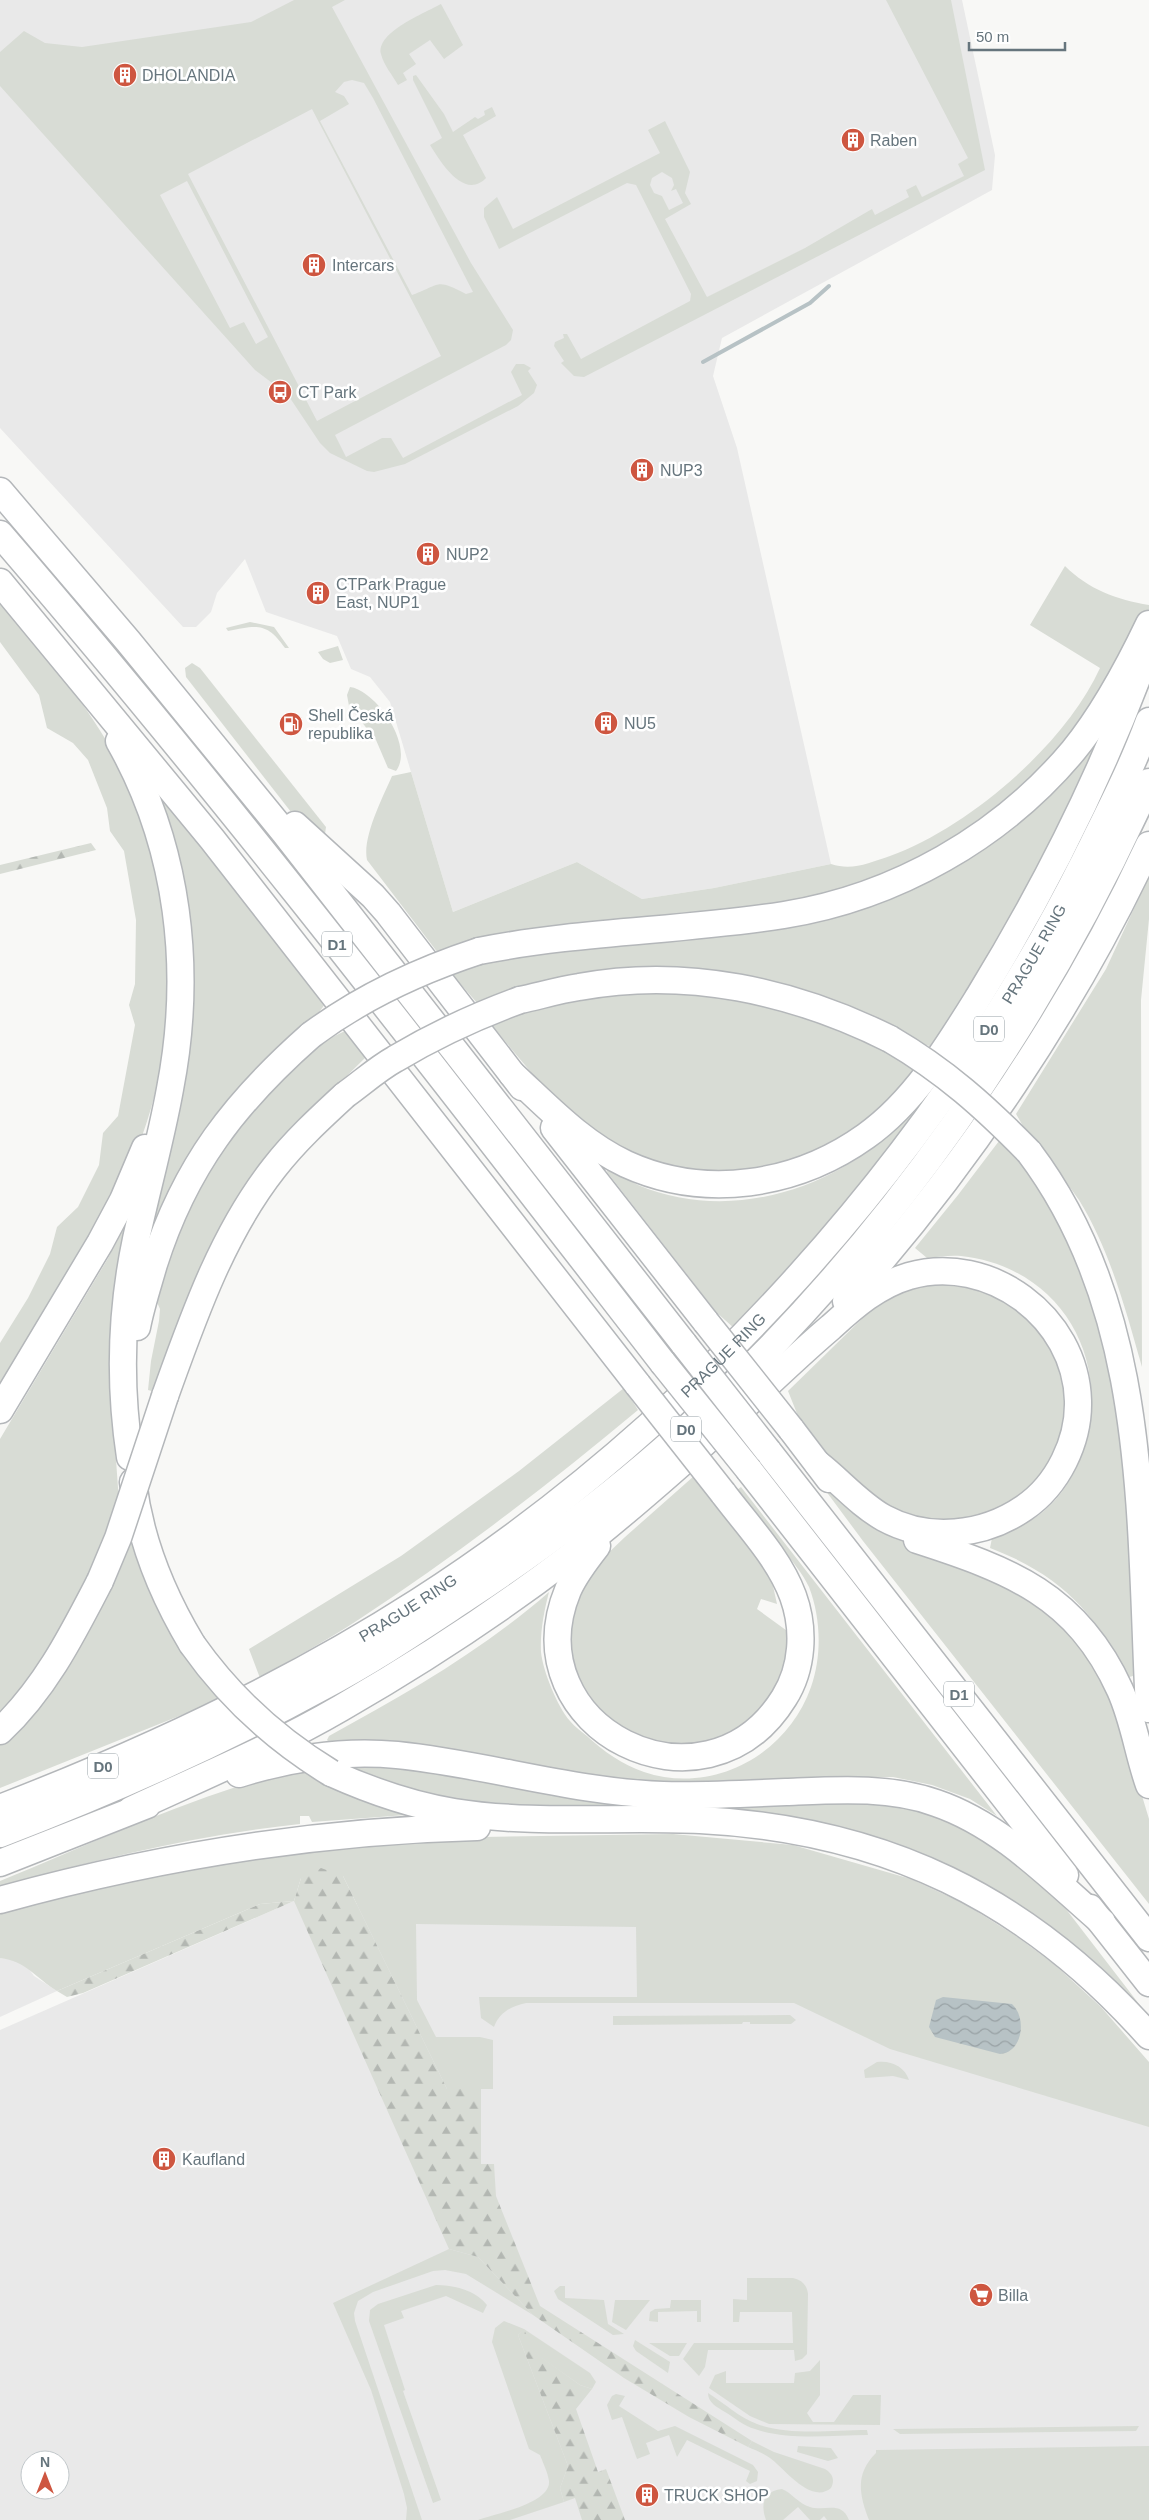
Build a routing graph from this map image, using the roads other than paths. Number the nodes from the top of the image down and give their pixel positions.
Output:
1 (0, 491) edge
2 (0, 534) edge
3 (0, 582) edge
4 (1149, 624) edge
5 (1149, 646) edge
6 (80, 679) junction
7 (1149, 721) edge
8 (225, 760) junction
9 (1149, 782) edge
10 (1149, 846) edge
11 (177, 1042) junction
12 (512, 1074) junction
13 (793, 1359) junction
14 (0, 1410) edge
15 (1149, 1433) edge
16 (130, 1457) junction
17 (818, 1464) junction
18 (617, 1520) junction
19 (1144, 1536) junction
20 (1149, 1709) edge
21 (0, 1731) edge
22 (1149, 1785) edge
23 (0, 1808) edge
24 (131, 1810) junction
25 (625, 1819) junction
26 (0, 1834) edge
27 (0, 1862) edge
28 (0, 1900) edge
29 (1102, 1922) junction
30 (1149, 1938) edge
31 (1149, 1983) edge
32 (1149, 2036) edge

1 - 8 highway, D1
2 - 29 highway, D1, bridge
3 - 6 highway
4 - 16 highway, bridge
5 - 12 highway
6 - 11 highway
6 - 18 highway, bridge
7 - 23 highway, PRAGUE RING / D0
8 - 12 highway
8 - 30 highway, D1, bridge
9 - 26 highway, PRAGUE RING / D0
10 - 13 highway
11 - 14 highway
11 - 16 highway
12 - 17 highway, bridge
13 - 17 highway
13 - 18 highway
15 - 19 highway
16 - 25 highway, bridge
17 - 22 highway
18 - 24 highway
19 - 20 highway
19 - 21 highway, bridge
24 - 27 highway
24 - 29 highway
25 - 28 highway
25 - 32 highway
29 - 31 highway, D1

